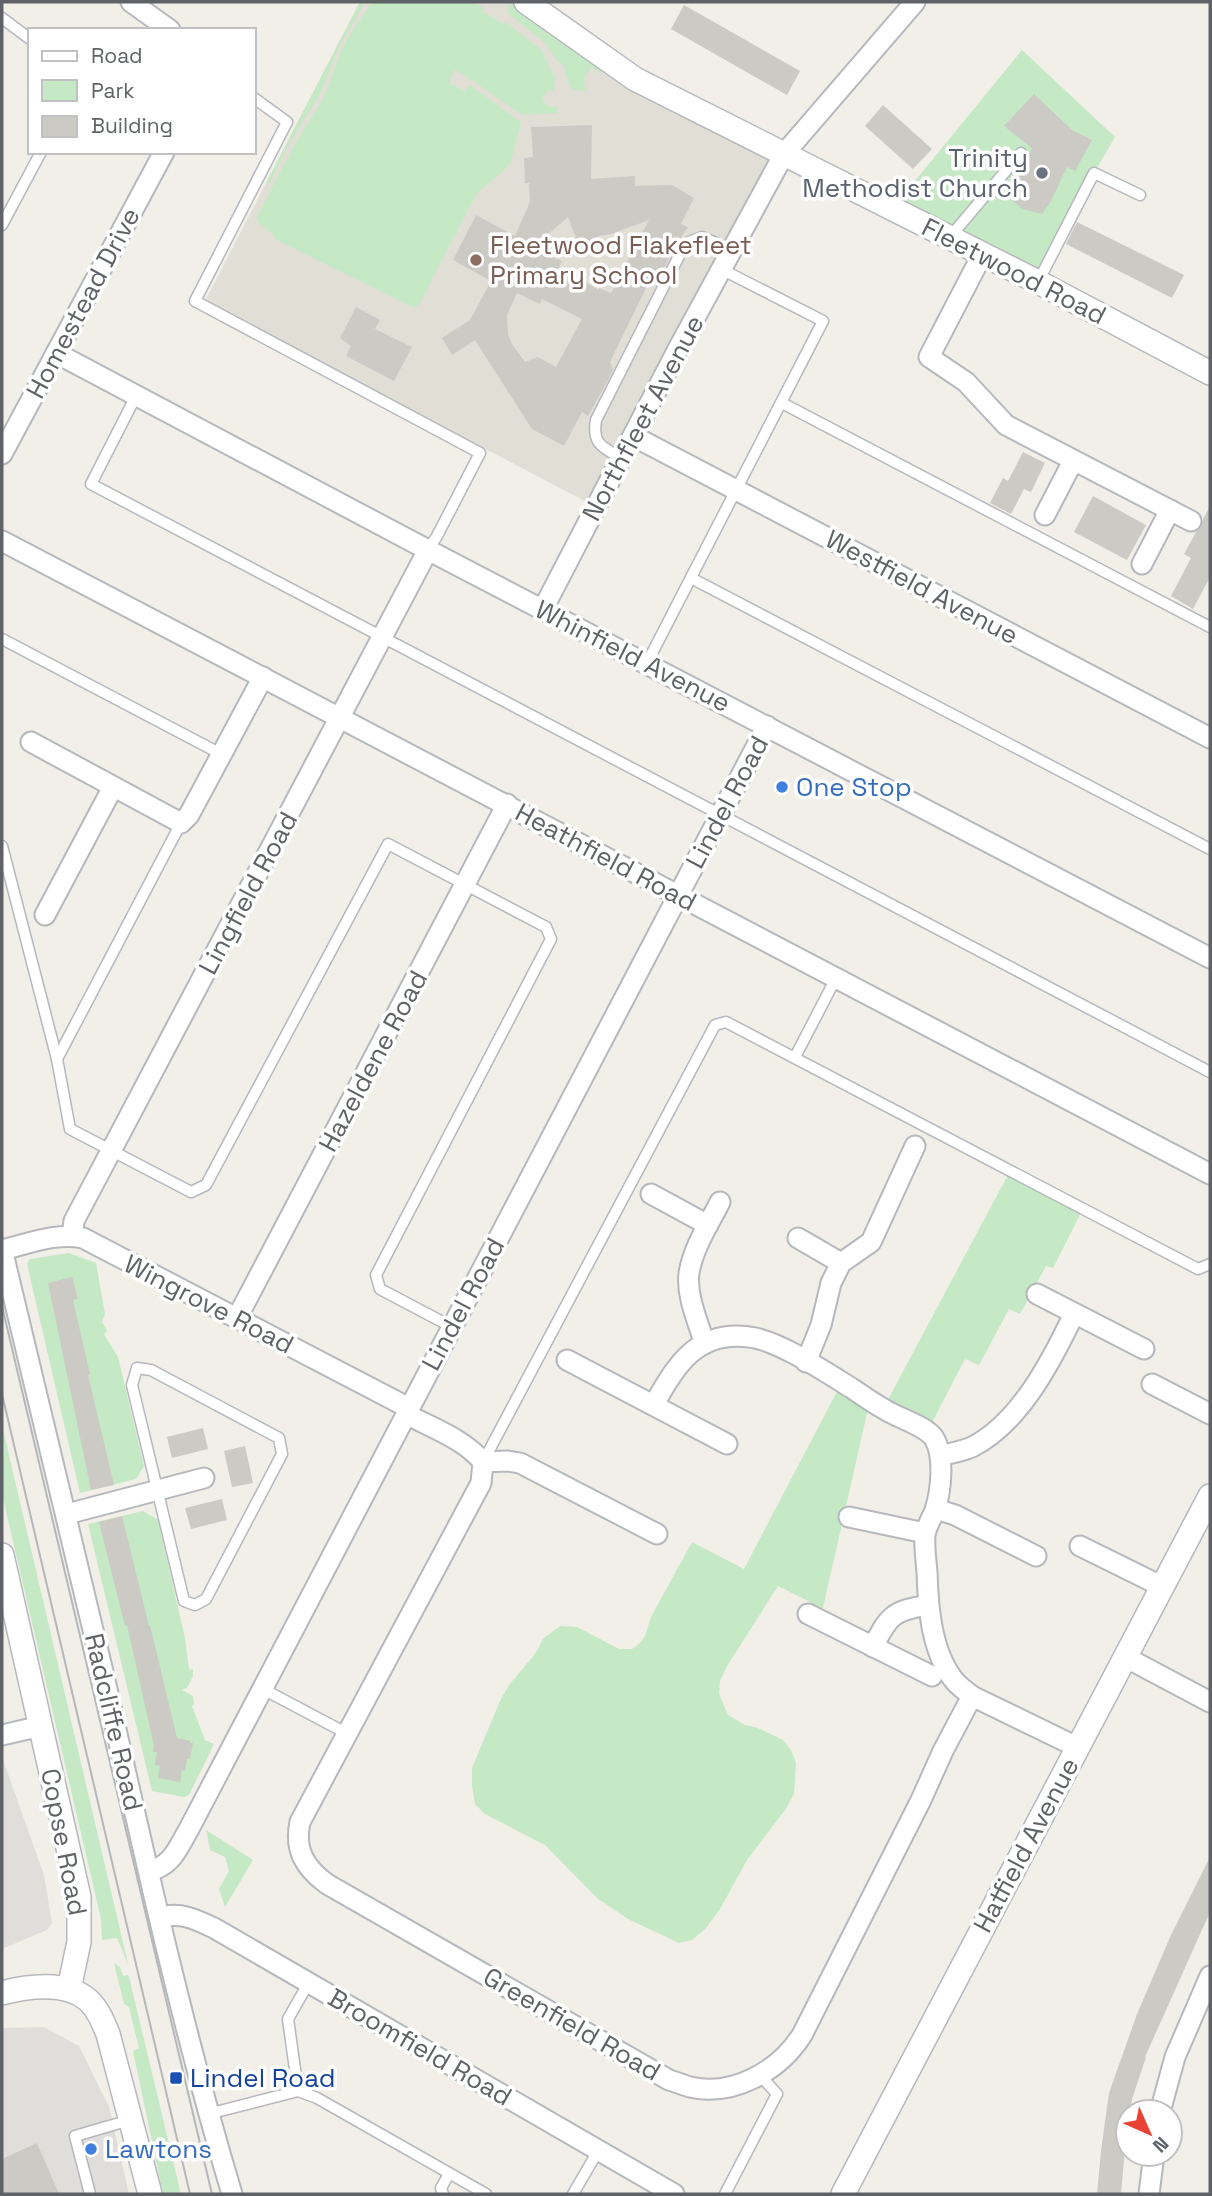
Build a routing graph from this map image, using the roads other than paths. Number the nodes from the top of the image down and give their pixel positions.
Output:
1 (131, 2) edge
2 (527, 2) edge
3 (915, 2) edge
4 (2, 18) edge
5 (167, 28) edge
6 (28, 38) edge
7 (256, 99) edge
8 (1021, 153) dead end
9 (40, 154) edge
10 (163, 154) edge
11 (785, 155) junction
12 (1140, 195) dead end
13 (2, 225) edge
14 (950, 238) junction
15 (732, 250) junction
16 (982, 255) junction
17 (721, 269) junction
18 (1038, 282) junction
19 (56, 353) junction
20 (1210, 373) edge
21 (136, 396) junction
22 (782, 403) junction
23 (633, 436) junction
24 (2, 454) edge
25 (621, 458) junction
26 (1073, 461) junction
27 (736, 490) junction
28 (1170, 510) junction
29 (1045, 515) dead end
30 (1191, 521) dead end
31 (2, 541) edge
32 (428, 550) junction
33 (1142, 564) dead end
34 (691, 578) junction
35 (543, 609) junction
36 (1210, 627) edge
37 (381, 638) junction
38 (2, 639) edge
39 (647, 663) junction
40 (263, 677) junction
41 (341, 716) junction
42 (767, 726) junction
43 (1210, 738) edge
44 (32, 742) dead end
45 (221, 754) junction
46 (113, 787) junction
47 (507, 804) junction
48 (719, 815) junction
49 (181, 823) junction
50 (2, 846) edge
51 (1210, 849) edge
52 (466, 885) junction
53 (677, 895) junction
54 (45, 915) dead end
55 (1210, 958) edge
56 (836, 978) junction
57 (795, 1057) junction
58 (57, 1059) junction
59 (1210, 1072) edge
60 (915, 1146) dead end
61 (112, 1150) junction
62 (1210, 1174) edge
63 (652, 1194) dead end
64 (720, 1202) dead end
65 (708, 1225) junction
66 (72, 1236) junction
67 (797, 1238) dead end
68 (2, 1249) edge
69 (842, 1263) junction
70 (1210, 1264) edge
71 (1037, 1294) dead end
72 (1074, 1314) junction
73 (237, 1318) junction
74 (452, 1326) junction
75 (704, 1342) junction
76 (1144, 1349) dead end
77 (567, 1360) dead end
78 (806, 1362) junction
79 (1152, 1384) dead end
80 (654, 1405) junction
81 (407, 1411) junction
82 (1210, 1414) edge
83 (727, 1444) dead end
84 (941, 1456) junction
85 (483, 1462) junction
86 (204, 1478) dead end
87 (156, 1491) junction
88 (1210, 1496) edge
89 (936, 1508) junction
90 (67, 1514) junction
91 (849, 1517) dead end
92 (925, 1533) junction
93 (657, 1534) dead end
94 (1080, 1546) dead end
95 (2, 1555) edge
96 (1036, 1556) dead end
97 (1163, 1587) junction
98 (928, 1605) junction
99 (808, 1614) dead end
100 (873, 1647) junction
101 (1126, 1657) junction
102 (932, 1676) dead end
103 (261, 1688) junction
104 (972, 1696) junction
105 (1210, 1702) edge
106 (41, 1726) junction
107 (346, 1733) junction
108 (2, 1735) edge
109 (1077, 1747) junction
110 (149, 1871) junction
111 (161, 1917) junction
112 (1210, 1976) edge
113 (309, 1982) junction
114 (69, 1989) junction
115 (2, 1993) edge
116 (760, 2074) junction
117 (298, 2091) junction
118 (1164, 2098) edge
119 (208, 2114) junction
120 (130, 2120) junction
121 (598, 2151) junction
122 (1152, 2168) edge
123 (449, 2174) junction
124 (90, 2194) edge
125 (148, 2194) edge
126 (232, 2194) edge
127 (443, 2194) edge
128 (486, 2194) edge
129 (573, 2194) edge
130 (674, 2194) edge
131 (725, 2194) edge
132 (843, 2194) edge
133 (1149, 2194) edge

1 - 5 street
2 - 11 street, Fleetwood Road
3 - 11 street, Northfleet Avenue
4 - 6 lane
7 - 32 lane
8 - 14 lane
9 - 13 lane
10 - 19 street, Homestead Drive
11 - 14 street, Fleetwood Road
11 - 15 street, Northfleet Avenue
12 - 18 lane
14 - 16 street, Fleetwood Road
15 - 17 street, Northfleet Avenue
15 - 25 lane
16 - 18 street, Fleetwood Road
16 - 26 street
17 - 22 lane
17 - 23 street, Northfleet Avenue
18 - 20 street, Fleetwood Road
19 - 21 street, Whinfield Avenue
19 - 24 street, Homestead Drive
21 - 32 street, Whinfield Avenue
21 - 37 lane
22 - 27 lane
22 - 36 lane
23 - 25 street, Northfleet Avenue
23 - 27 street, Westfield Avenue
25 - 35 street, Northfleet Avenue
26 - 28 street
26 - 29 street
27 - 34 lane
27 - 43 street, Westfield Avenue
28 - 30 street
28 - 33 street
31 - 40 street, Heathfield Road
32 - 35 street, Whinfield Avenue
32 - 37 street, Lingfield Road
34 - 39 lane
34 - 51 lane
35 - 39 street, Whinfield Avenue
37 - 41 street, Lingfield Road
37 - 48 lane
38 - 45 lane
39 - 42 street, Whinfield Avenue
40 - 41 street, Heathfield Road
40 - 45 street
41 - 47 street, Heathfield Road
41 - 61 street, Lingfield Road
42 - 48 street, Lindel Road
42 - 55 street, Whinfield Avenue
44 - 46 street
45 - 49 street
46 - 49 street
46 - 54 street
47 - 52 street, Hazeldene Road
47 - 53 street, Heathfield Road
48 - 53 street, Lindel Road
48 - 59 lane
49 - 58 lane
50 - 58 lane
52 - 61 lane
52 - 73 street, Hazeldene Road
52 - 74 lane
53 - 56 street, Heathfield Road
53 - 74 street, Lindel Road
56 - 57 lane
56 - 62 street, Heathfield Road
57 - 70 lane
57 - 85 lane
58 - 61 lane
60 - 69 street
61 - 66 street, Lingfield Road
63 - 65 street
64 - 65 street
65 - 75 street
66 - 68 street
66 - 73 street, Wingrove Road
67 - 69 street
68 - 90 street, Radcliffe Road
69 - 78 street
71 - 72 street
72 - 76 street
72 - 84 street
73 - 81 street, Wingrove Road
74 - 81 street, Lindel Road
75 - 78 street
75 - 80 street
77 - 80 street
78 - 84 street
79 - 82 street
80 - 83 street
81 - 85 street
81 - 103 street, Lindel Road
84 - 89 street
85 - 93 street
85 - 107 street, Greenfield Road
86 - 87 street
87 - 87 lane
87 - 90 street
88 - 97 street, Hatfield Avenue
89 - 92 street
89 - 96 street
90 - 110 street, Radcliffe Road
91 - 92 street
92 - 98 street
94 - 97 street
95 - 106 street, Copse Road
97 - 101 street, Hatfield Avenue
98 - 100 street
98 - 104 street
99 - 100 street
100 - 102 street
101 - 105 street
101 - 109 street, Hatfield Avenue
103 - 107 lane
103 - 110 street, Lindel Road
104 - 109 street
104 - 116 street, Greenfield Road
106 - 108 street
106 - 114 street, Copse Road
107 - 116 street, Greenfield Road
109 - 132 street, Hatfield Avenue
110 - 111 street, Radcliffe Road
111 - 113 street, Broomfield Road
111 - 119 street, Radcliffe Road
112 - 118 street
113 - 117 lane
113 - 121 street, Broomfield Road
114 - 115 street
114 - 120 street
116 - 131 lane
117 - 119 lane
117 - 123 lane
119 - 126 street, Radcliffe Road
120 - 124 lane
120 - 125 street
121 - 129 lane
121 - 130 street, Broomfield Road
122 - 133 street
123 - 127 lane
123 - 128 lane

